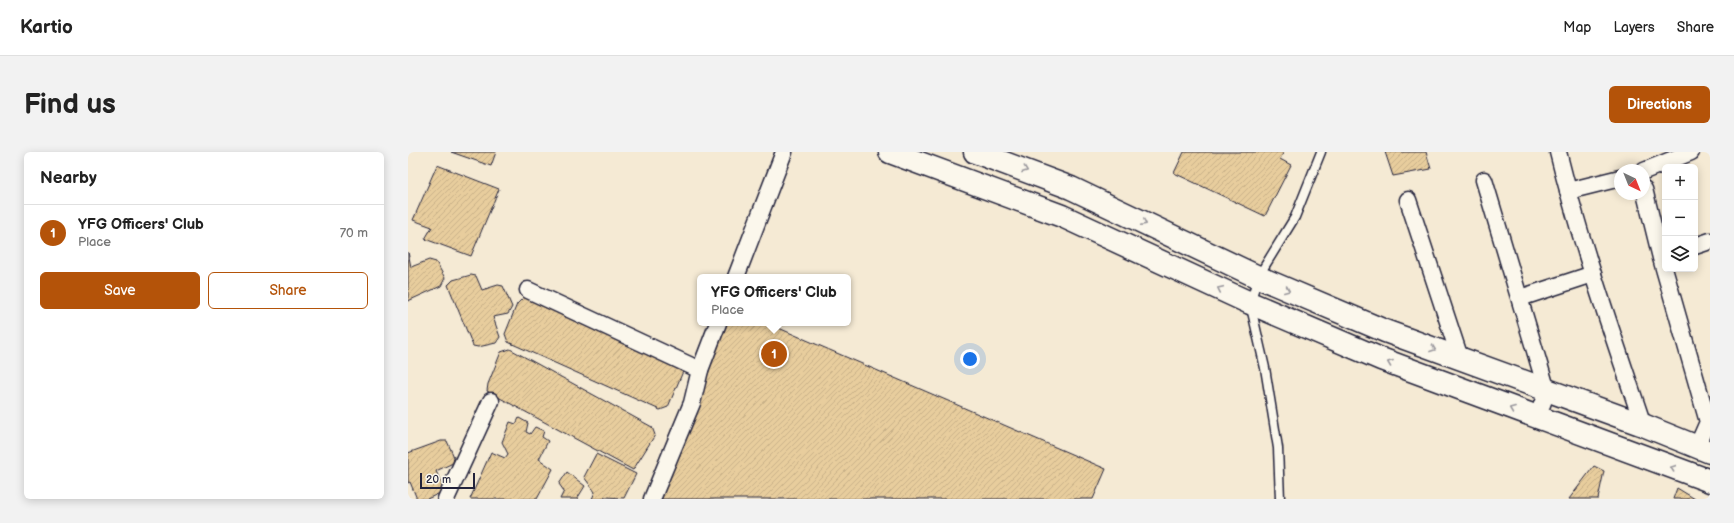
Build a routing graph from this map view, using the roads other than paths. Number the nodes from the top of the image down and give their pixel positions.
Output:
1 (784, 152) edge
2 (890, 152) edge
3 (975, 152) edge
4 (1321, 152) edge
5 (1558, 152) edge
6 (1692, 152) edge
7 (1650, 169) edge
8 (1484, 180) dead end
9 (1614, 180) edge
10 (1568, 191) junction
11 (1408, 200) dead end
12 (1647, 200) edge
13 (1710, 242) edge
14 (1698, 245) edge
15 (1662, 253) edge
16 (1667, 272) edge
17 (737, 274) edge
18 (1593, 274) junction
19 (1258, 277) junction
20 (528, 290) dead end
21 (1520, 298) junction
22 (1250, 303) junction
23 (717, 326) edge
24 (1460, 358) junction
25 (700, 370) junction
26 (1547, 391) junction
27 (491, 401) dead end
28 (1537, 418) junction
29 (1709, 420) edge
30 (1643, 425) junction
31 (1703, 450) edge
32 (1710, 481) edge
33 (446, 499) edge
34 (652, 499) edge
35 (1280, 499) edge

1 - 17 street
22 -> 2 highway
3 -> 19 highway
4 - 19 lane
5 - 10 street
6 - 7 street
8 - 21 street
9 - 10 street
10 - 18 street
11 - 24 street
12 - 15 street
13 - 14 street
16 - 29 street
18 - 21 street
18 - 30 street
19 - 22 lane
19 -> 24 highway
20 - 25 street
21 - 26 street
28 -> 22 highway
22 - 35 lane
23 - 25 street
24 - 26 highway
25 - 34 street
26 - 28 street
26 - 30 highway
27 - 33 street
32 -> 28 highway
29 - 31 street
30 - 31 highway

